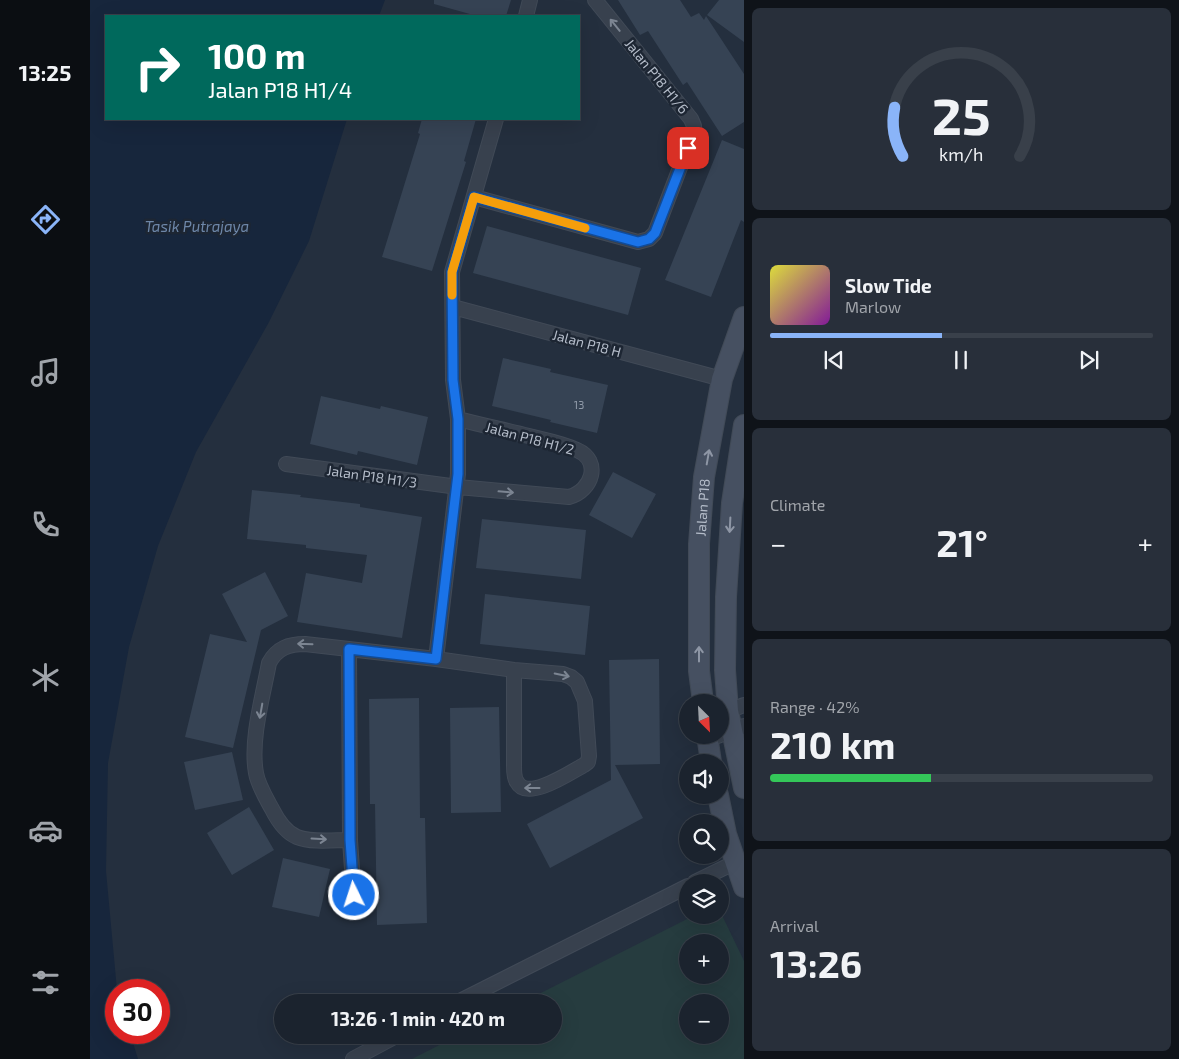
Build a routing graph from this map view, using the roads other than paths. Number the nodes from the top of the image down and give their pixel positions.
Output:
1 (530, 0) edge
2 (595, 0) edge
3 (526, 15) edge
4 (496, 120) edge
5 (474, 197) junction
6 (453, 307) junction
7 (744, 317) edge
8 (722, 379) junction
9 (458, 419) junction
10 (744, 425) edge
11 (286, 464) dead end
12 (458, 487) junction
13 (349, 649) junction
14 (436, 659) junction
15 (514, 670) junction
16 (702, 694) edge
17 (731, 710) edge
18 (738, 728) edge
19 (744, 788) edge
20 (720, 804) edge
21 (350, 840) junction
22 (736, 862) junction
23 (711, 874) edge
24 (744, 887) edge
25 (679, 891) edge
26 (356, 913) dead end
27 (474, 994) edge
28 (381, 1044) edge
29 (353, 1059) edge

1 - 3 street
5 -> 2 street, Jalan P18 H1/6
4 - 5 street
5 - 6 street
6 - 8 street, Jalan P18 H
6 - 9 street
7 - 8 street, Jalan P18
16 -> 8 street, Jalan P18
9 - 12 street
12 -> 9 street, Jalan P18 H1/2
10 -> 17 street
11 - 12 street, Jalan P18 H1/3
12 - 14 street
13 - 14 street
13 - 21 street
13 -> 21 street
14 - 15 street
15 -> 15 street
17 - 18 street
18 - 19 street
20 - 22 street
21 - 26 street
22 - 23 street
22 - 24 street
25 - 27 street
28 - 29 street

